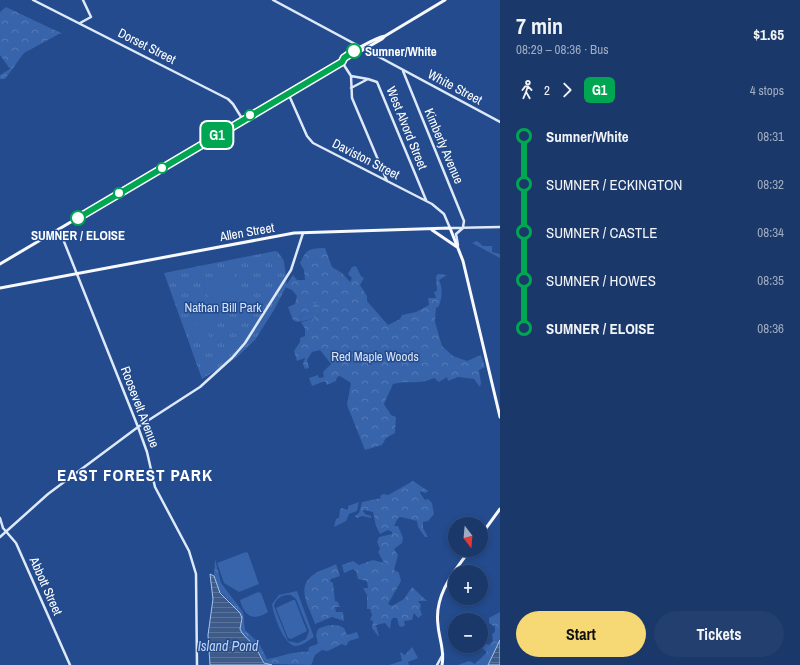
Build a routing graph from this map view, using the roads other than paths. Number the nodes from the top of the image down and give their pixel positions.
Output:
1 (33, 0) edge
2 (83, 0) edge
3 (273, 0) edge
4 (445, 0) edge
5 (80, 23) junction
6 (385, 36) junction
7 (360, 48) junction
8 (364, 50) junction
9 (342, 62) junction
10 (403, 71) junction
11 (351, 76) junction
12 (368, 79) junction
13 (351, 88) junction
14 (288, 93) junction
15 (243, 120) junction
16 (500, 122) edge
17 (382, 171) junction
18 (377, 176) junction
19 (388, 181) junction
20 (422, 192) junction
21 (417, 196) junction
22 (426, 200) junction
23 (500, 227) edge
24 (450, 228) junction
25 (462, 228) junction
26 (59, 229) junction
27 (430, 229) junction
28 (303, 233) junction
29 (459, 248) junction
30 (0, 264) edge
31 (77, 273) junction
32 (0, 288) edge
33 (500, 417) edge
34 (138, 427) junction
35 (500, 509) edge
36 (0, 518) edge
37 (488, 525) edge
38 (7, 531) junction
39 (0, 537) edge
40 (465, 557) edge
41 (443, 654) junction
42 (70, 665) edge
43 (197, 665) edge
44 (437, 665) edge
45 (442, 665) edge

1 - 5 street, Dorset Street
2 - 5 street
3 - 7 street, White Street
4 - 6 main road
5 - 15 street, Dorset Street
6 - 7 main road
6 - 8 main road
7 - 8 street, White Street
7 - 9 main road
8 - 9 main road
8 - 10 street, White Street
9 - 11 street
9 - 14 main road
10 - 16 street, White Street
10 - 25 street, Kimberly Avenue
11 - 12 street, West Alvord Street
11 - 13 street
12 - 13 street, West Alvord Street
12 - 20 street, West Alvord Street
13 - 17 street
14 - 15 main road
14 - 18 street, Daviston Street
15 - 26 main road
17 - 18 street
17 - 19 street
18 - 19 street, Daviston Street
19 - 21 street, Daviston Street
20 - 21 street
20 - 22 street, West Alvord Street
21 - 22 street, Daviston Street
22 - 24 street, Daviston Street
23 - 25 street, Allen Street
24 - 25 street, Allen Street
24 - 27 main road, Allen Street
24 - 29 main road
25 - 29 street, Kimberly Avenue
26 - 30 main road
26 - 31 street, Roosevelt Avenue
27 - 28 main road, Allen Street
27 - 29 main road
28 - 31 main road, Allen Street
28 - 34 street
29 - 33 main road
31 - 32 main road, Allen Street
31 - 34 street, Roosevelt Avenue
34 - 38 street
34 - 43 street, Roosevelt Avenue
35 - 37 main road
36 - 38 street, Abbott Street
38 - 39 street
38 - 42 street, Abbott Street
40 - 41 main road
41 - 44 street
41 - 45 main road

